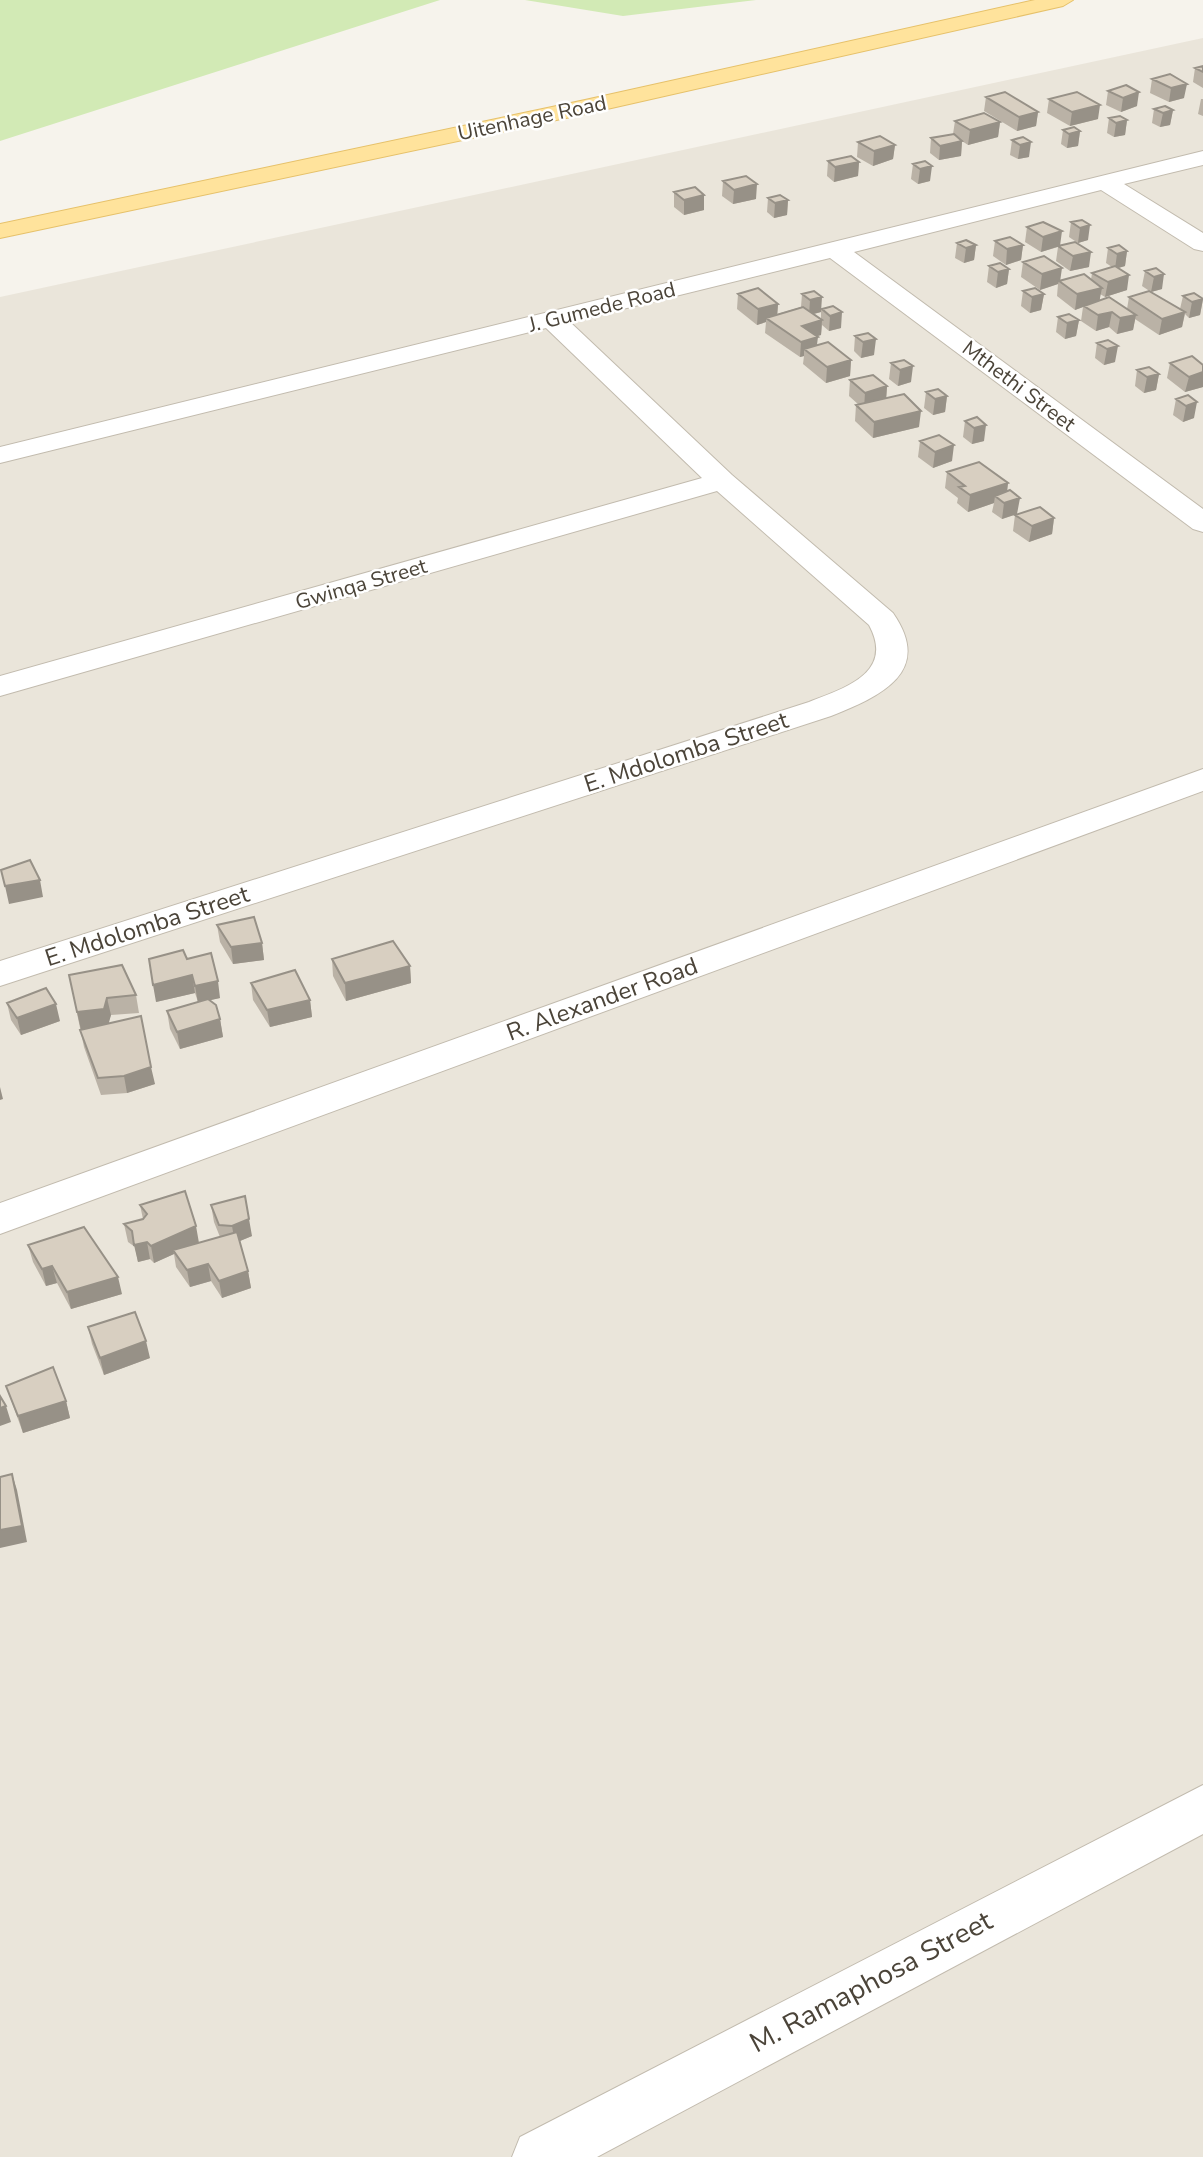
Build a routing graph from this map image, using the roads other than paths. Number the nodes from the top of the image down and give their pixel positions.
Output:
1 (1063, 0) edge
2 (1203, 158) edge
3 (1104, 182) junction
4 (0, 231) edge
5 (1203, 244) edge
6 (834, 249) junction
7 (552, 319) junction
8 (0, 454) edge
9 (722, 481) junction
10 (1203, 523) edge
11 (0, 686) edge
12 (1203, 779) edge
13 (0, 974) edge
14 (0, 1219) edge
15 (1203, 1808) edge
16 (540, 2157) edge

1 - 4 main road, Uitenhage Road
2 - 3 street, J. Gumede Road
3 - 5 street
3 - 6 street, J. Gumede Road
6 - 7 street, J. Gumede Road
6 - 10 street, Mthethi Street
7 - 8 street, J. Gumede Road
7 - 9 street, E. Mdolomba Street
9 - 11 street, Gwinqa Street
9 - 13 street, E. Mdolomba Street
12 - 14 street, R. Alexander Road
15 - 16 street, M. Ramaphosa Street

